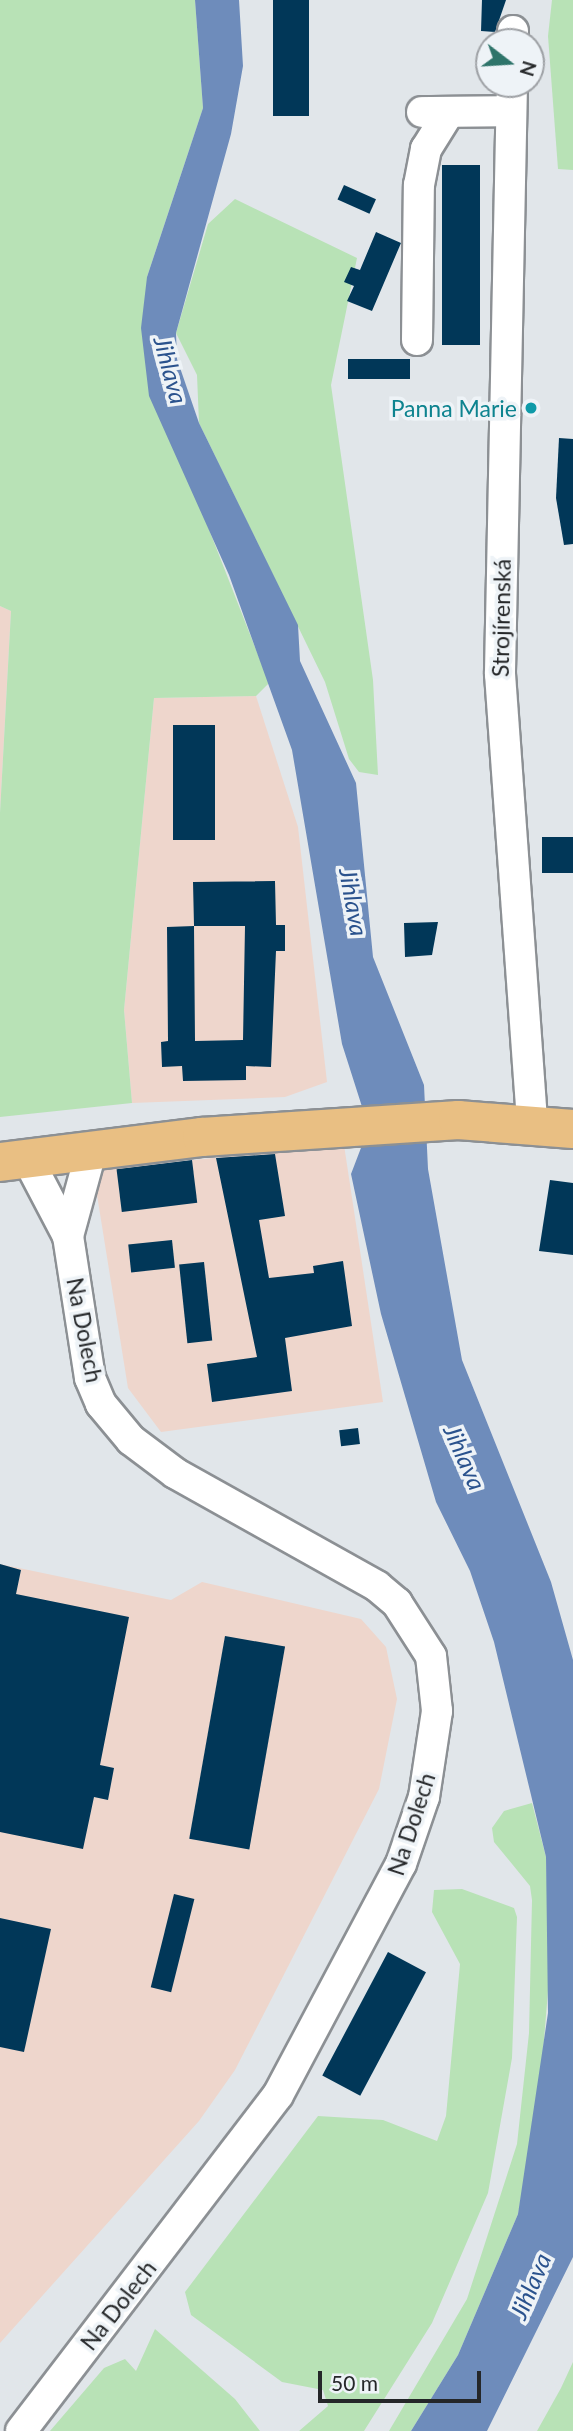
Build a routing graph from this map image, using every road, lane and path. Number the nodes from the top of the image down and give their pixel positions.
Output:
1 (512, 98) edge
2 (417, 340) dead end
3 (532, 1124) junction
4 (573, 1129) edge
5 (92, 1148) junction
6 (14, 1160) edge
7 (68, 1236) junction
8 (21, 2431) edge

1 - 2 street, Strojírenská
1 - 3 street, Strojírenská
3 - 4 main road, Na Dolech
3 - 5 main road, Na Dolech
5 - 6 main road, Na Dolech
5 - 7 street, Na Dolech
6 - 7 street, Na Dolech
7 - 8 street, Na Dolech

